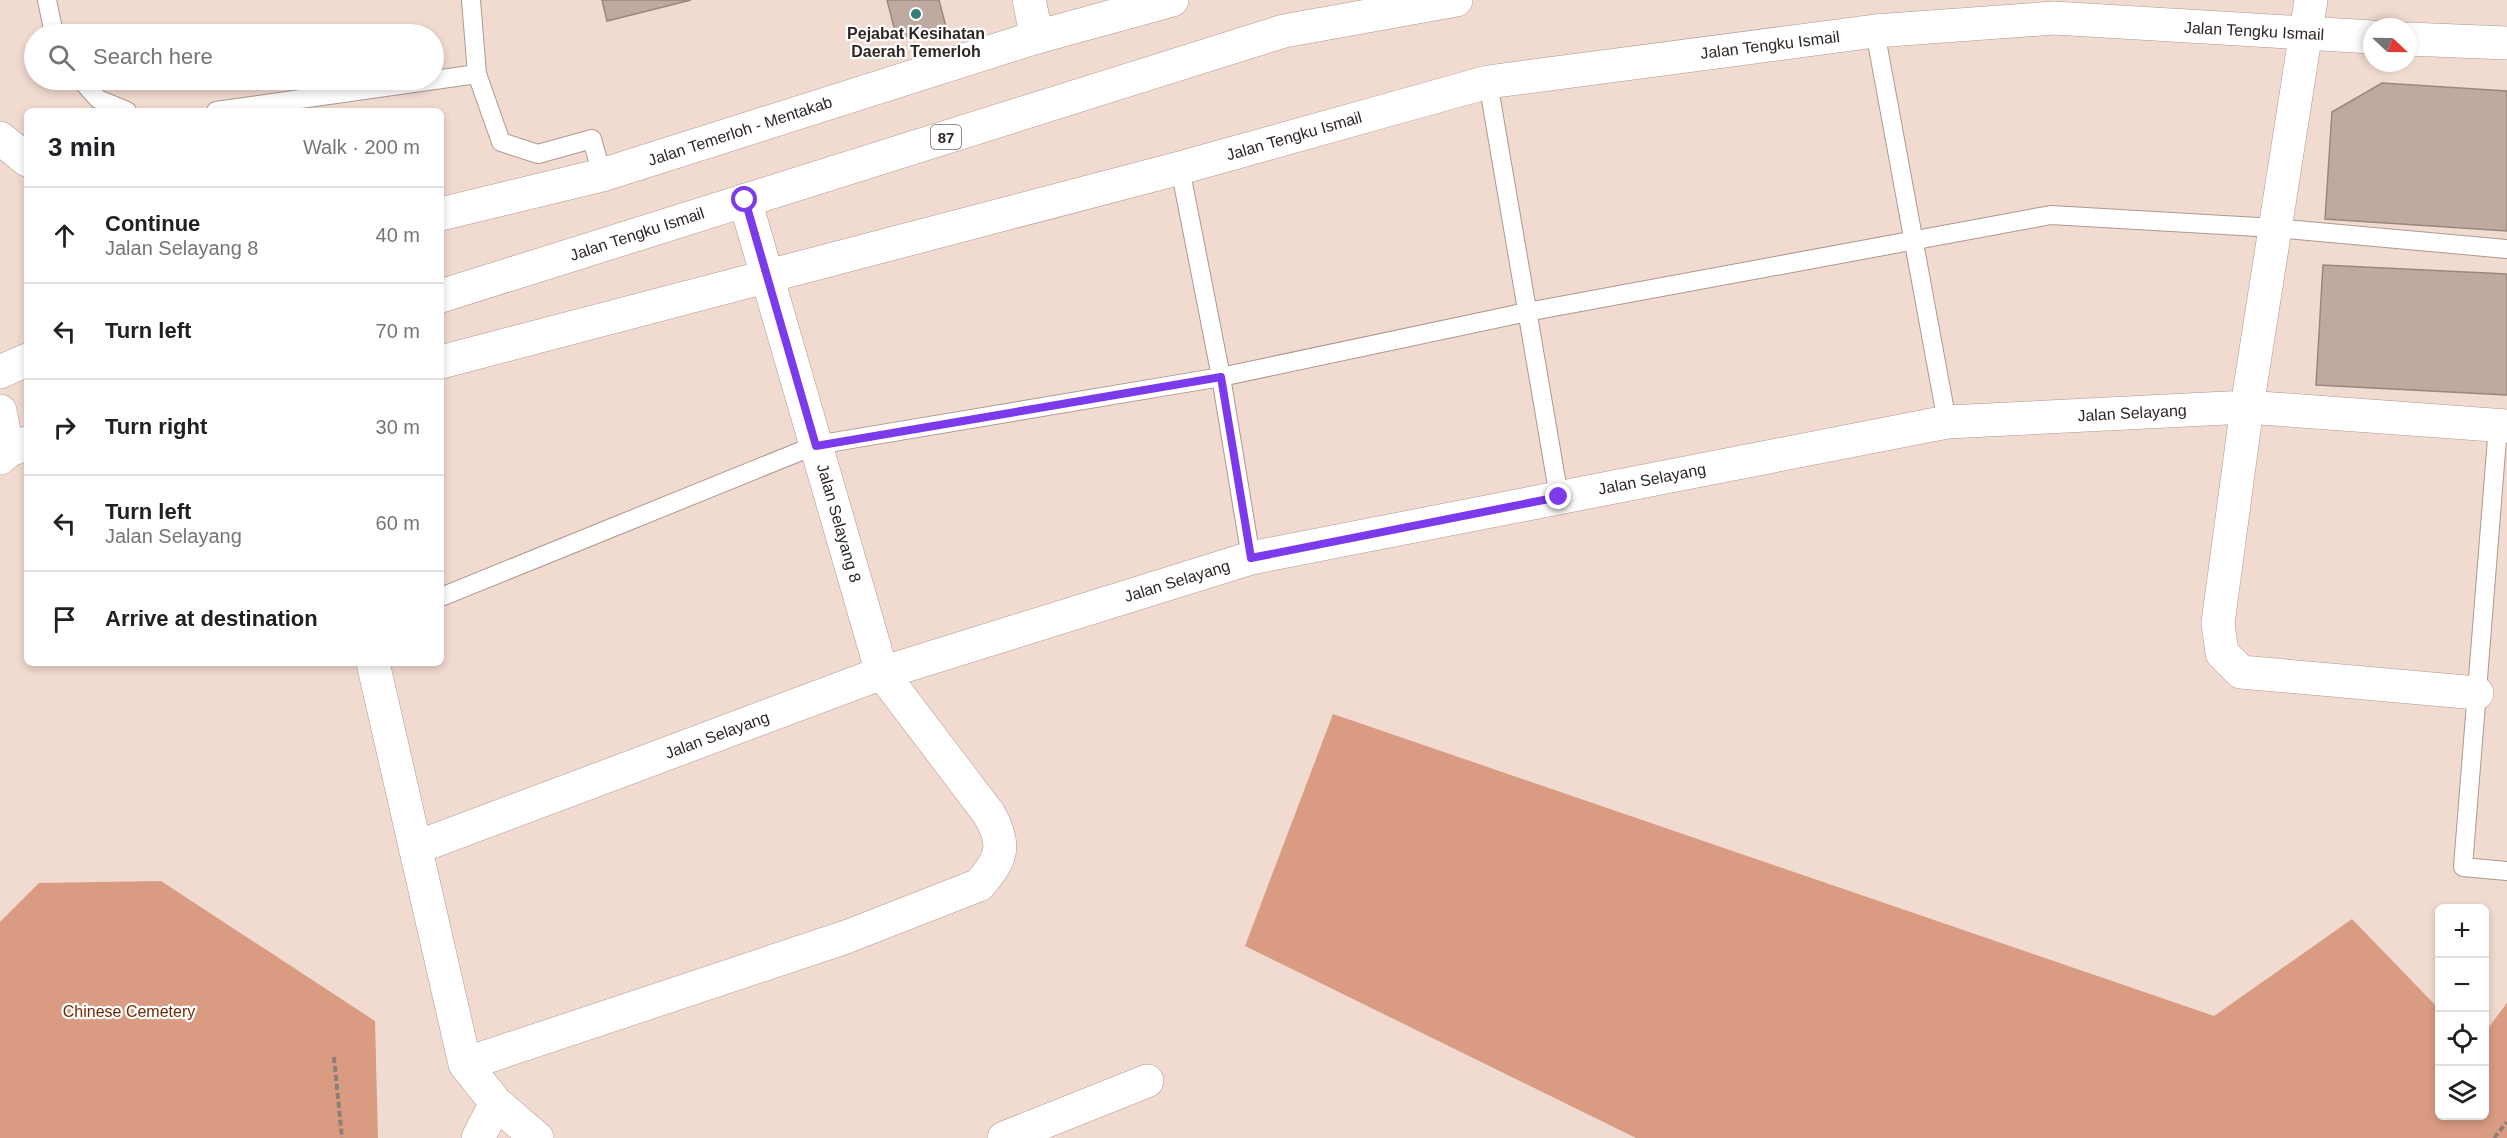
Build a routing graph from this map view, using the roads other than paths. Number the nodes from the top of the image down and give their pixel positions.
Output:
1 (47, 0) edge
2 (471, 0) edge
3 (1029, 0) edge
4 (1172, 0) edge
5 (1456, 0) edge
6 (2311, 0) edge
7 (52, 24) edge
8 (1875, 31) junction
9 (2306, 35) junction
10 (1037, 37) junction
11 (2363, 38) edge
12 (2417, 39) edge
13 (2507, 43) edge
14 (477, 74) junction
15 (444, 79) edge
16 (1488, 82) junction
17 (90, 90) edge
18 (364, 90) edge
19 (120, 108) edge
20 (237, 108) edge
21 (0, 138) edge
22 (24, 158) edge
23 (1180, 168) junction
24 (602, 176) junction
25 (745, 200) junction
26 (444, 213) edge
27 (2275, 228) junction
28 (1914, 240) junction
29 (2507, 249) edge
30 (767, 275) junction
31 (444, 295) edge
32 (1527, 312) junction
33 (24, 361) edge
34 (444, 361) edge
35 (0, 372) edge
36 (1221, 377) junction
37 (2247, 407) junction
38 (0, 411) edge
39 (1947, 422) junction
40 (2503, 426) edge
41 (816, 446) junction
42 (12, 451) edge
43 (1559, 497) junction
44 (1251, 558) junction
45 (444, 596) edge
46 (374, 666) edge
47 (882, 674) junction
48 (2477, 693) junction
49 (415, 848) junction
50 (2507, 871) edge
51 (465, 1064) junction
52 (1147, 1081) dead end
53 (496, 1103) junction
54 (478, 1138) edge
55 (537, 1138) edge
56 (1004, 1138) edge

1 - 7 lane
2 - 14 lane
3 - 10 street
4 - 10 street
5 - 25 street, Jalan Tengku Ismail / 87
6 - 9 street
8 - 9 street, Jalan Tengku Ismail
8 - 16 street, Jalan Tengku Ismail
8 - 28 lane
9 - 11 street, Jalan Tengku Ismail
9 - 27 street
10 - 24 street, Jalan Temerloh - Mentakab
12 - 13 street
14 - 15 lane
14 - 24 lane
16 - 23 street, Jalan Tengku Ismail
16 - 32 lane
17 - 19 lane
18 - 20 lane
21 - 22 street
23 - 30 street, Jalan Tengku Ismail
23 - 36 lane
24 - 26 street, Jalan Temerloh - Mentakab
25 - 30 street, Jalan Selayang 8
25 - 31 street, Jalan Tengku Ismail / 87
27 - 28 lane
27 - 29 lane
27 - 37 street
28 - 32 lane
28 - 39 lane
30 - 34 street, Jalan Tengku Ismail
30 - 41 street, Jalan Selayang 8
32 - 36 lane
32 - 43 lane
33 - 35 street
36 - 41 lane
36 - 44 lane
37 - 39 street, Jalan Selayang
37 - 40 street, Jalan Selayang
37 - 48 street
38 - 42 street
39 - 43 street, Jalan Selayang
40 - 48 lane
41 - 45 lane
41 - 47 street, Jalan Selayang 8
43 - 44 street, Jalan Selayang
44 - 47 street, Jalan Selayang
46 - 49 street
47 - 49 street, Jalan Selayang
47 - 51 street
48 - 50 lane
49 - 51 street
51 - 53 street
52 - 56 street
53 - 54 street
53 - 55 street

